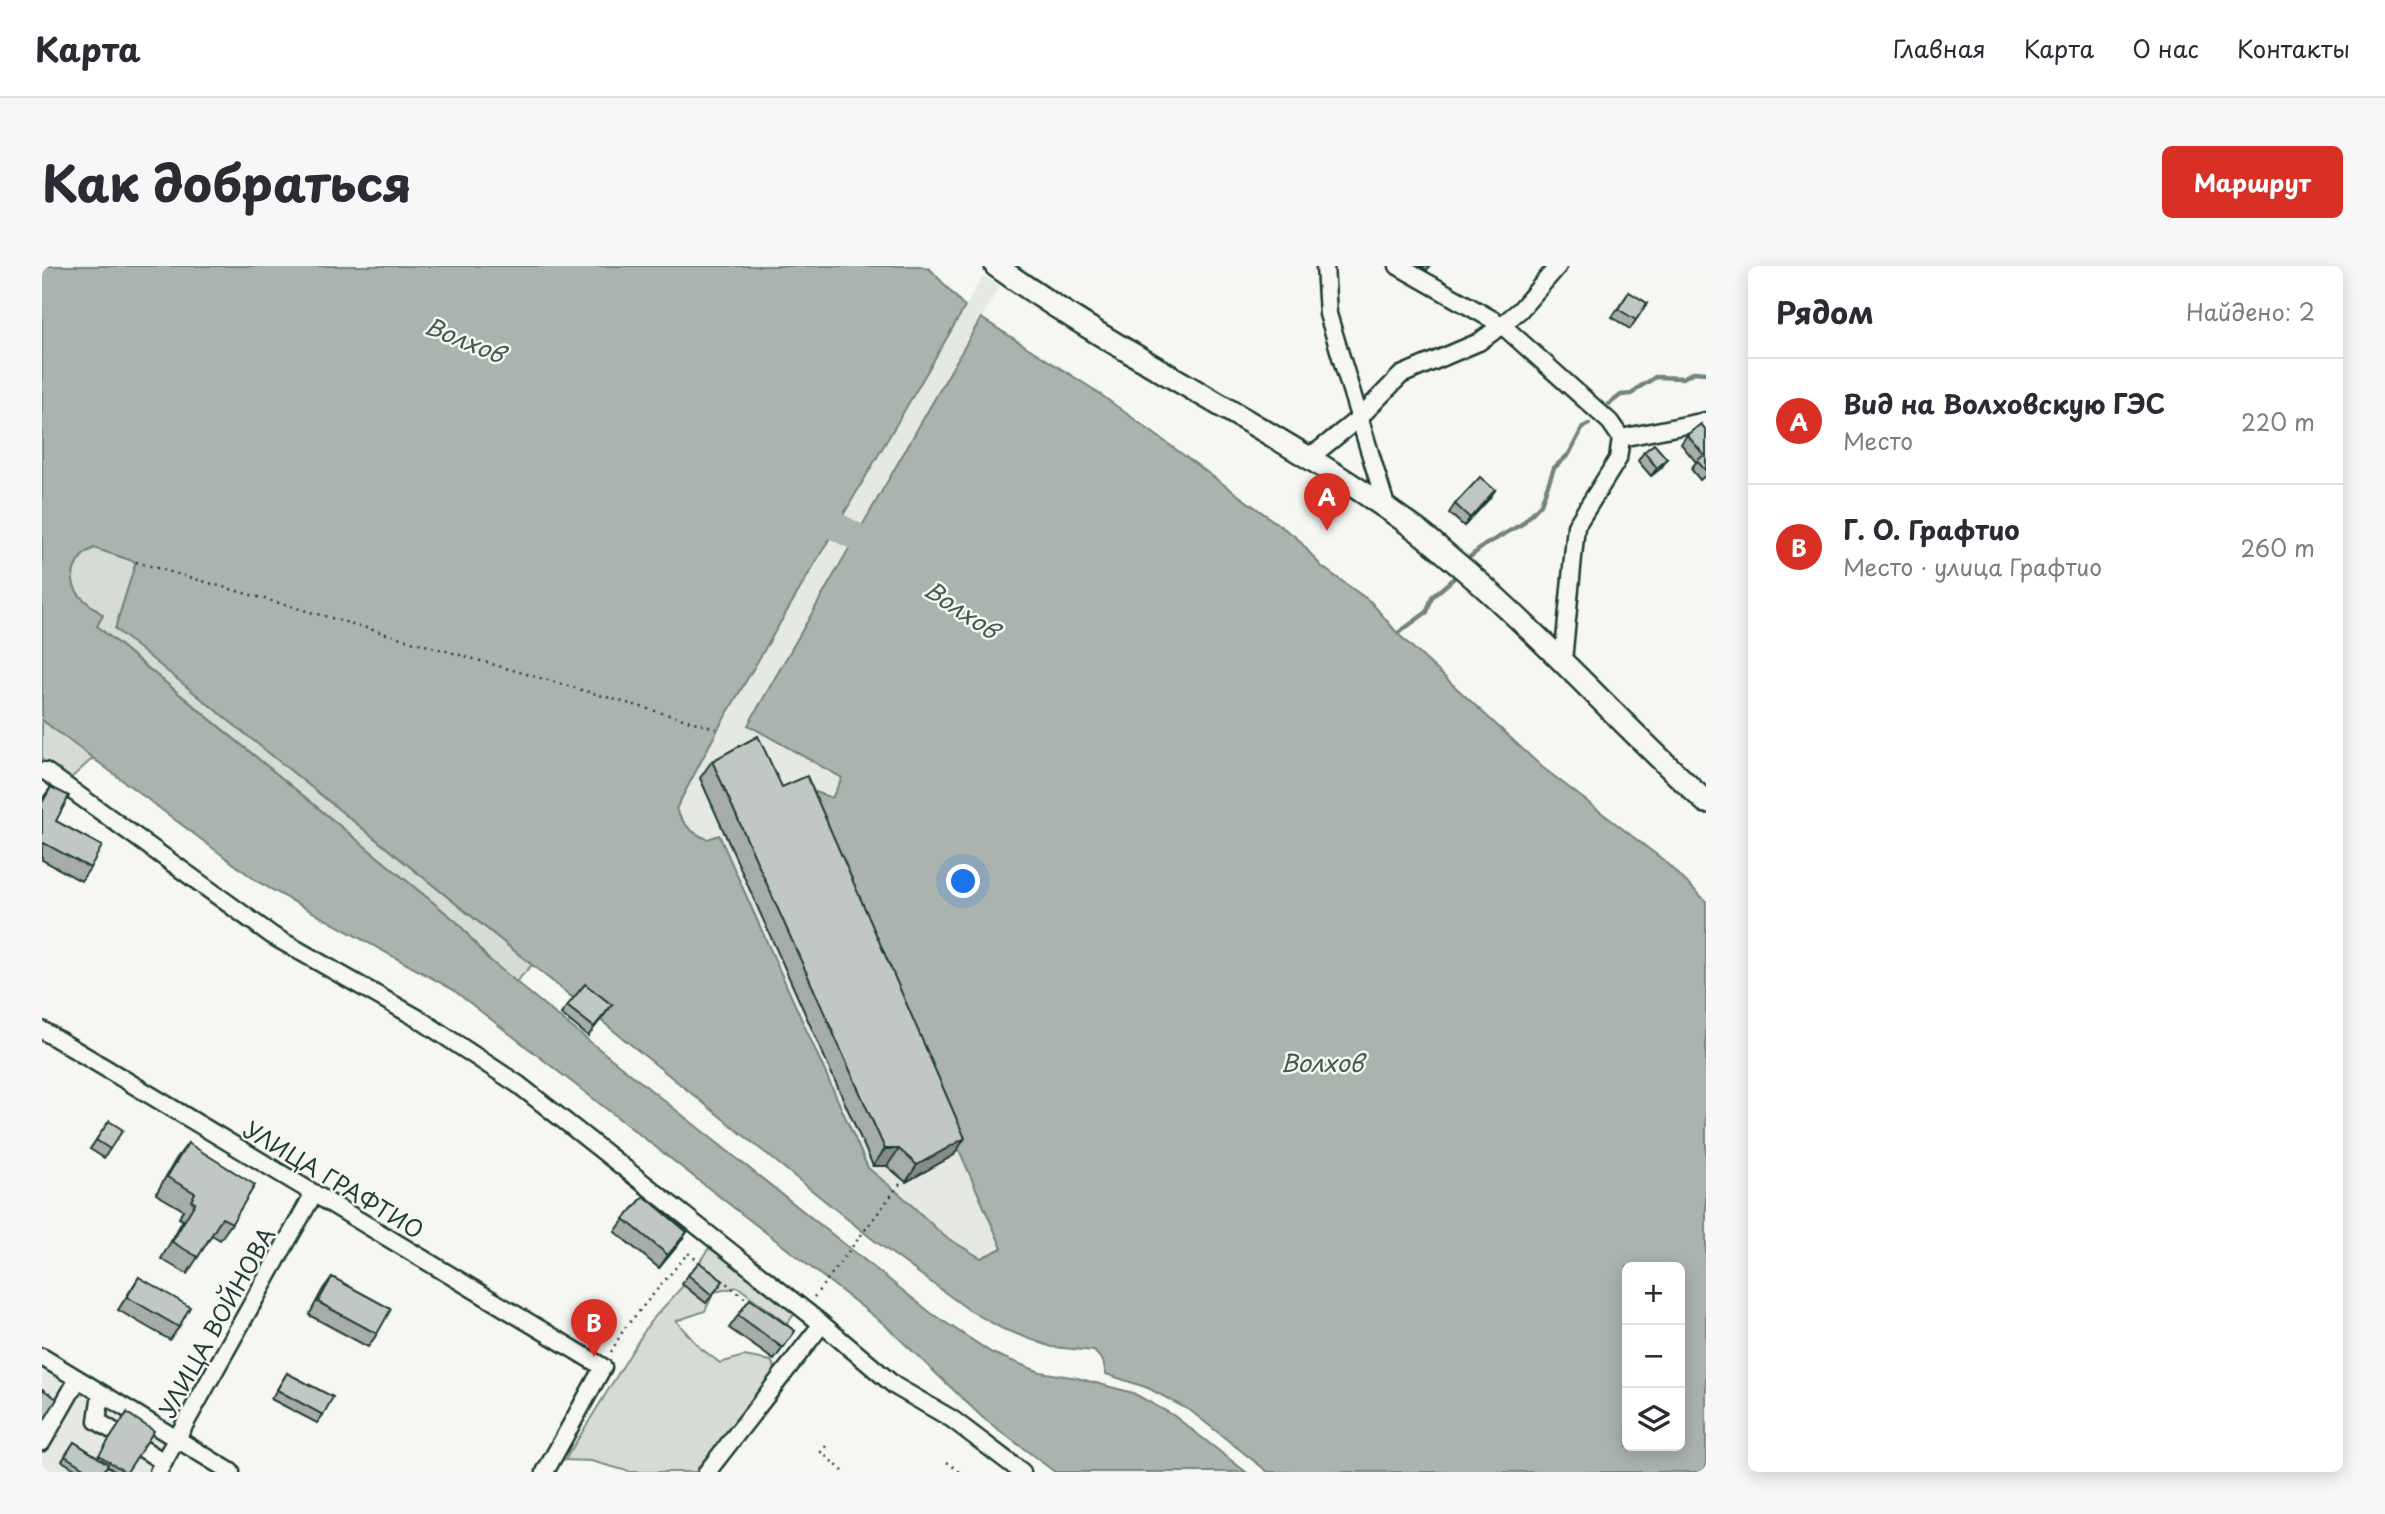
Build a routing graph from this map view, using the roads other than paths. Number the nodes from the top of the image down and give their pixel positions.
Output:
1 (996, 266) edge
2 (1325, 266) edge
3 (1398, 266) edge
4 (1558, 266) edge
5 (1502, 325) junction
6 (1359, 418) junction
7 (1706, 421) edge
8 (1621, 438) junction
9 (1304, 456) junction
10 (1387, 509) junction
11 (1563, 661) junction
12 (42, 771) edge
13 (1706, 802) edge
14 (42, 1030) edge
15 (314, 1193) junction
16 (822, 1324) junction
17 (42, 1357) edge
18 (78, 1379) junction
19 (102, 1393) junction
20 (177, 1439) junction
21 (42, 1442) edge
22 (161, 1467) edge
23 (231, 1472) edge
24 (545, 1472) edge
25 (707, 1472) edge
26 (1022, 1472) edge

1 - 9 main road
2 - 6 street
3 - 5 street
4 - 5 street
5 - 6 street
5 - 8 street
6 - 9 street
6 - 10 street
7 - 8 street
8 - 11 street
9 - 10 main road
10 - 11 main road
11 - 13 main road
12 - 16 street
14 - 15 street, УЛИЦА ГРАФТИО
15 - 20 street, УЛИЦА ВОЙНОВА
15 - 24 street, УЛИЦА ГРАФТИО
16 - 25 street
16 - 26 street
17 - 18 street
18 - 19 street
18 - 21 street
19 - 20 street
19 - 22 street
20 - 22 street, УЛИЦА ВОЙНОВА
20 - 23 street

